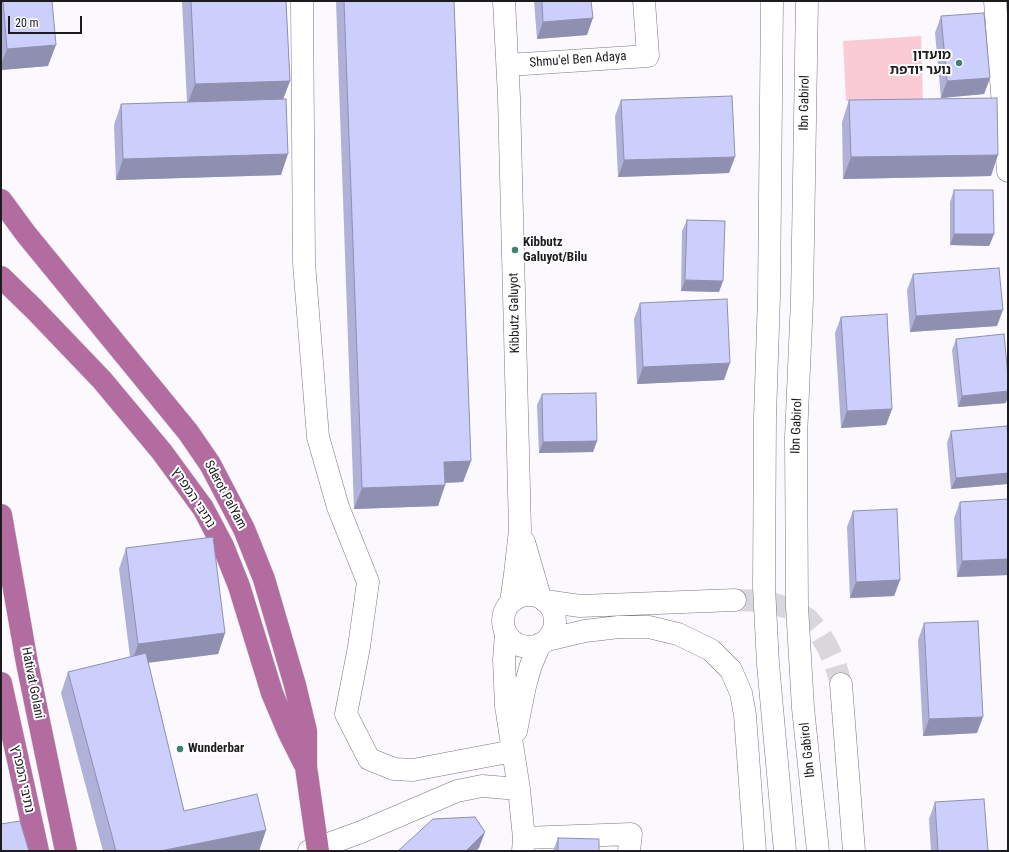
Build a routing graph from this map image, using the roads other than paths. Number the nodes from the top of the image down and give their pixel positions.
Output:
1 (302, 1) edge
2 (504, 1) edge
3 (644, 1) edge
4 (772, 1) edge
5 (807, 1) edge
6 (995, 1) edge
7 (508, 65) junction
8 (1008, 171) edge
9 (1, 200) edge
10 (1, 277) edge
11 (1, 515) edge
12 (520, 530) junction
13 (543, 599) junction
14 (735, 600) tunnel mouth
15 (511, 602) junction
16 (506, 634) junction
17 (543, 642) junction
18 (1, 683) edge
19 (841, 684) tunnel mouth
20 (513, 751) junction
21 (306, 767) junction
22 (519, 789) junction
23 (524, 844) edge
24 (316, 850) edge
25 (38, 851) edge
26 (66, 851) edge
27 (629, 851) edge
28 (755, 851) edge
29 (785, 851) edge
30 (818, 851) edge
31 (854, 851) edge

1 - 20 street
2 - 7 street, Kibbutz Galuyot
3 - 7 street, Shmu'el Ben Adaya
4 - 29 street
5 - 30 street, Ibn Gabirol
6 - 8 street
7 - 12 street, Kibbutz Galuyot
9 - 21 highway, Sderot PalYam
10 - 21 highway, נתיבי המפרץ
11 - 26 highway, Hativat Golani
12 - 13 street, Kibbutz Galuyot
12 - 15 street, Kibbutz Galuyot
13 - 14 street
13 - 15 street
13 - 17 street
15 - 16 street
16 - 17 street
16 - 20 street
17 - 20 street
17 - 28 street
18 - 25 highway, נתיבי המפרץ
19 - 31 street
20 - 22 street
21 - 24 highway, Sderot PalYam
22 - 23 street
22 - 24 street
23 - 27 street

